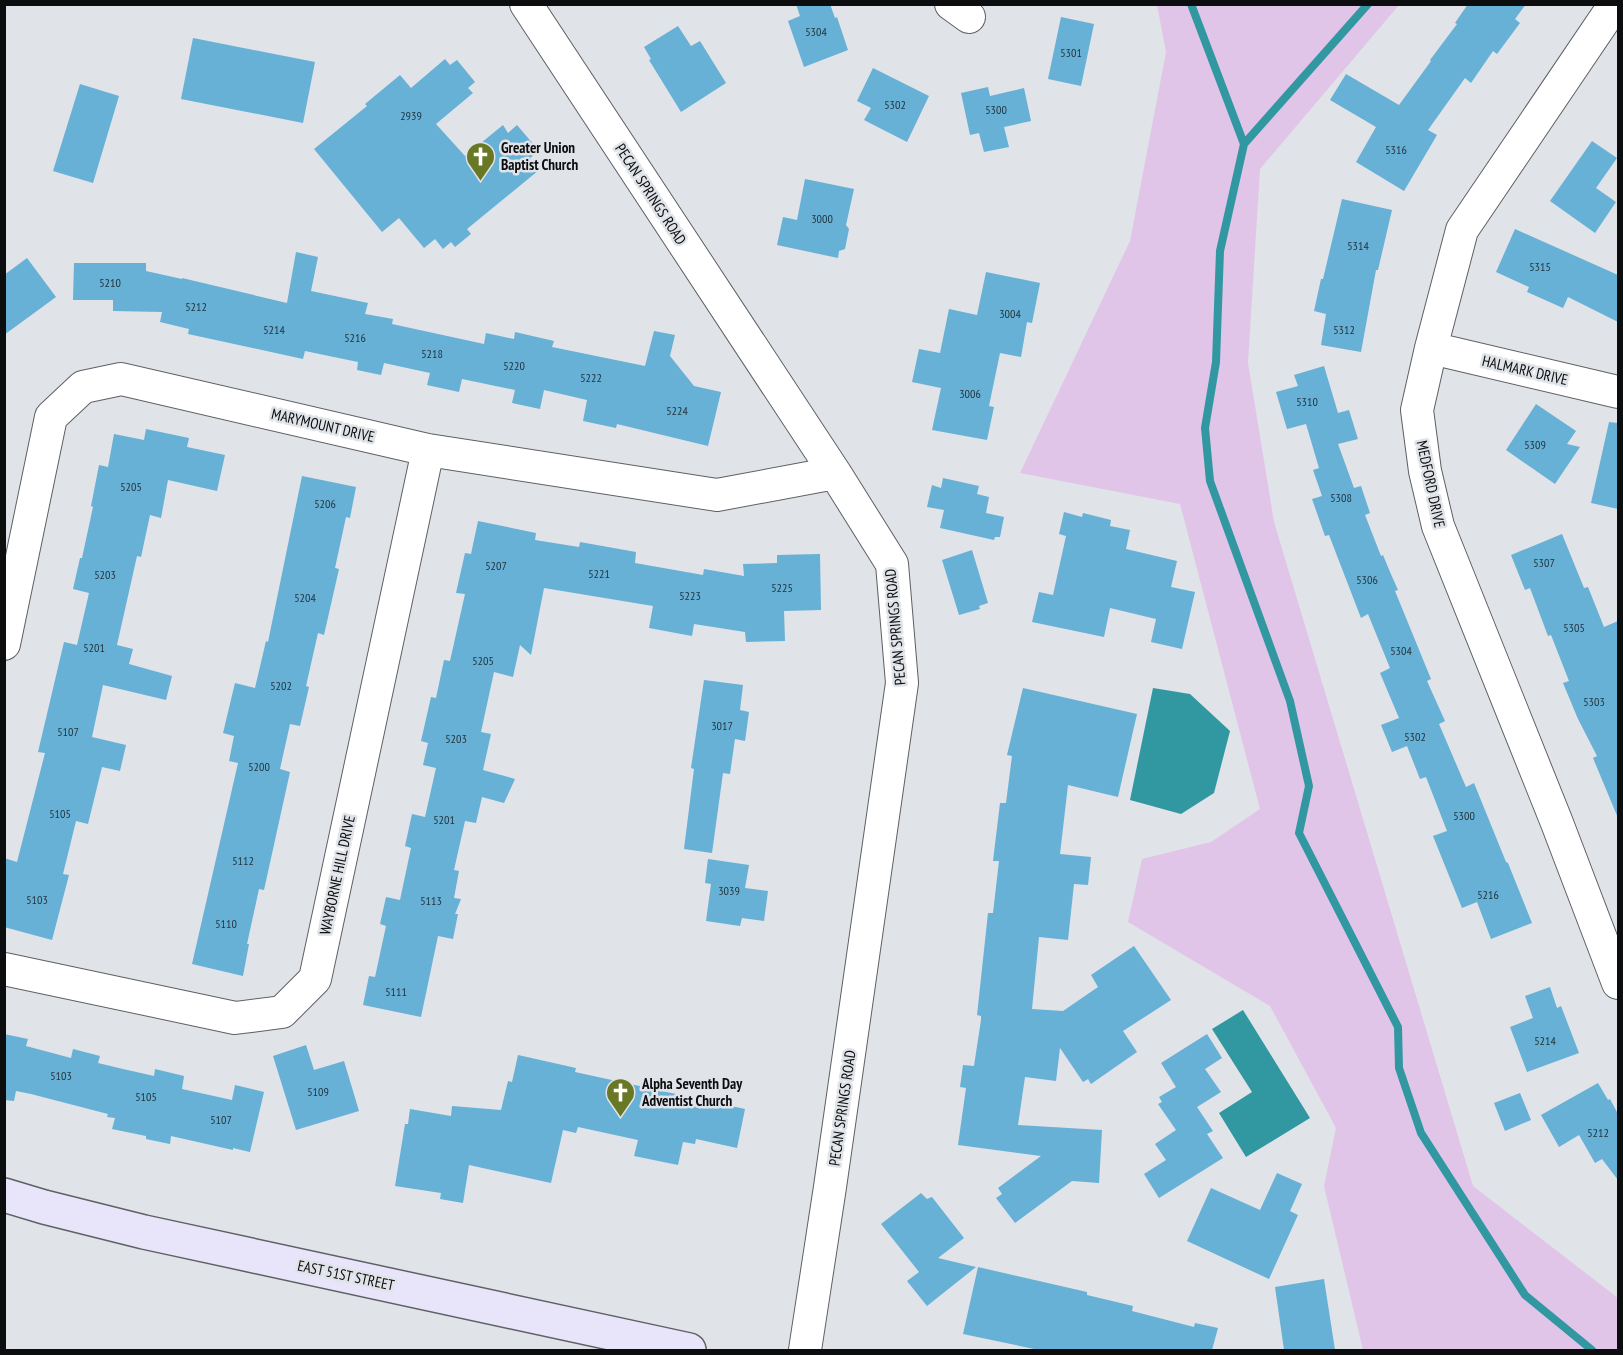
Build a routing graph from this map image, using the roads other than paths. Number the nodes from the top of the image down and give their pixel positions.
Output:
1 (525, 4) edge
2 (1615, 4) edge
3 (1431, 348) junction
4 (1618, 392) edge
5 (428, 450) junction
6 (835, 473) junction
7 (4, 644) edge
8 (4, 969) edge
9 (1618, 983) edge
10 (4, 1195) edge
11 (689, 1350) edge
12 (806, 1350) edge

1 - 6 street, PECAN SPRINGS ROAD
2 - 3 street, MEDFORD DRIVE
3 - 4 street, HALMARK DRIVE
3 - 9 street, MEDFORD DRIVE
5 - 6 street, MARYMOUNT DRIVE
5 - 7 street, MARYMOUNT DRIVE
5 - 8 street, WAYBORNE HILL DRIVE
6 - 12 street, PECAN SPRINGS ROAD
10 - 11 main road, EAST 51ST STREET

